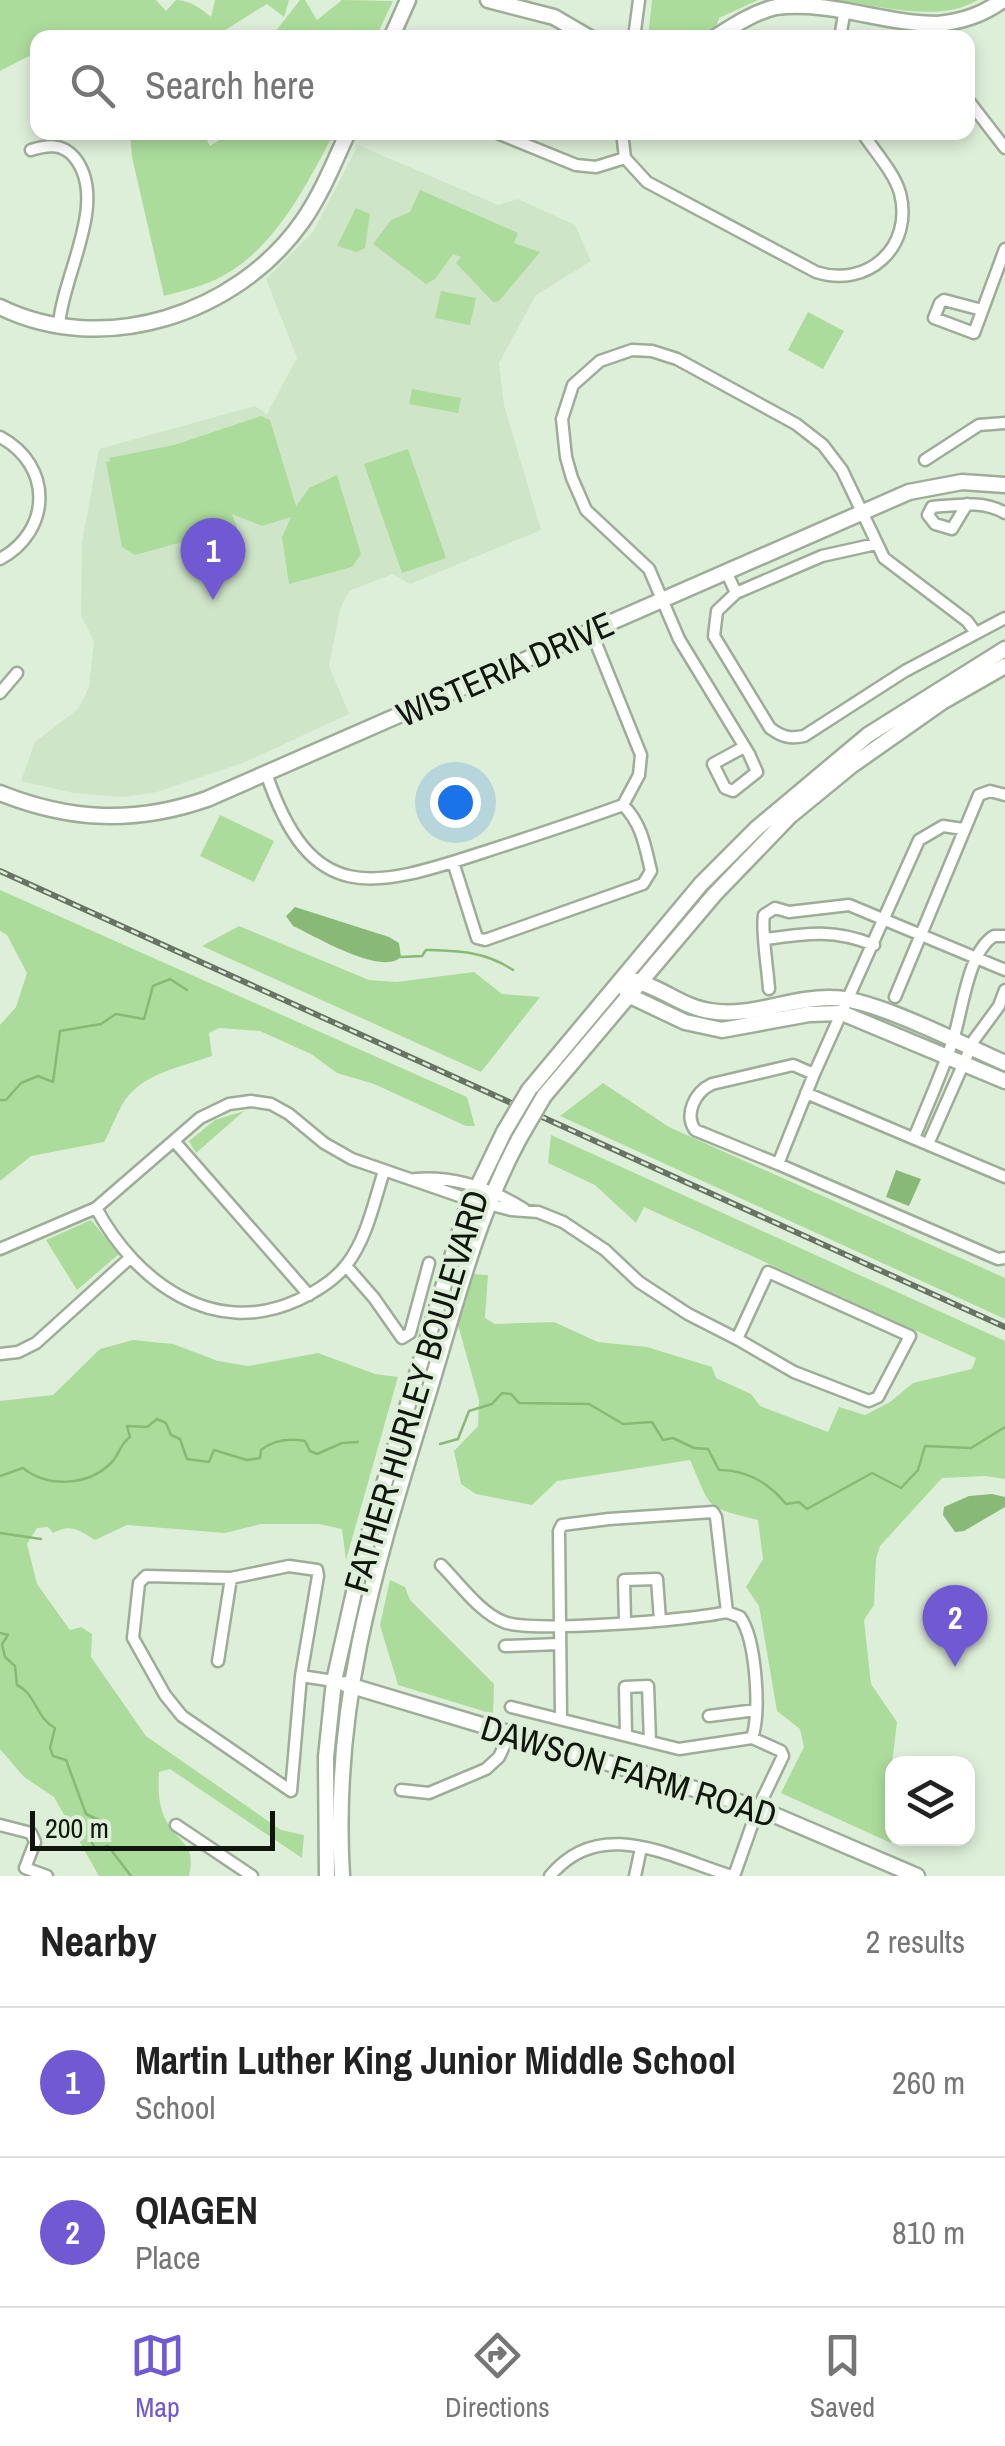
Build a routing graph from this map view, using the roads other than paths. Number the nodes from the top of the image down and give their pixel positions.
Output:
1 (408, 0) edge
2 (488, 0) edge
3 (638, 0) edge
4 (1003, 0) edge
5 (525, 4) edge
6 (845, 10) junction
7 (395, 30) edge
8 (576, 30) edge
9 (635, 30) edge
10 (727, 30) edge
11 (841, 30) edge
12 (935, 30) edge
13 (942, 30) edge
14 (975, 109) edge
15 (344, 140) edge
16 (515, 140) edge
17 (623, 140) edge
18 (867, 140) edge
19 (1005, 148) edge
20 (31, 150) dead end
21 (625, 158) junction
22 (1005, 249) edge
23 (0, 307) edge
24 (982, 310) junction
25 (59, 325) junction
26 (1005, 423) edge
27 (0, 437) edge
28 (925, 460) dead end
29 (1005, 486) edge
30 (968, 504) dead end
31 (862, 511) junction
32 (1005, 513) edge
33 (876, 544) junction
34 (0, 559) edge
35 (726, 571) junction
36 (736, 593) junction
37 (662, 600) junction
38 (1005, 618) edge
39 (590, 631) junction
40 (976, 633) junction
41 (1005, 649) edge
42 (1005, 666) edge
43 (17, 673) dead end
44 (0, 694) edge
45 (744, 747) junction
46 (266, 773) junction
47 (0, 793) edge
48 (1005, 795) edge
49 (623, 805) junction
50 (963, 829) junction
51 (453, 862) junction
52 (885, 920) junction
53 (920, 934) junction
54 (1005, 936) edge
55 (766, 939) junction
56 (874, 945) junction
57 (978, 958) junction
58 (1005, 970) edge
59 (620, 978) junction
60 (639, 981) junction
61 (769, 989) dead end
62 (1005, 990) edge
63 (628, 995) junction
64 (895, 996) dead end
65 (850, 999) junction
66 (842, 1014) junction
67 (953, 1041) junction
68 (948, 1056) junction
69 (967, 1056) junction
70 (1005, 1063) edge
71 (814, 1074) junction
72 (1005, 1081) edge
73 (806, 1093) junction
74 (914, 1138) junction
75 (175, 1142) junction
76 (928, 1144) junction
77 (778, 1164) junction
78 (384, 1171) junction
79 (1005, 1177) edge
80 (474, 1192) junction
81 (490, 1196) junction
82 (96, 1208) junction
83 (0, 1249) edge
84 (131, 1257) junction
85 (1005, 1258) edge
86 (429, 1263) dead end
87 (346, 1266) junction
88 (309, 1295) junction
89 (737, 1339) junction
90 (0, 1354) edge
91 (442, 1565) dead end
92 (231, 1578) junction
93 (727, 1612) junction
94 (660, 1620) junction
95 (624, 1622) junction
96 (561, 1624) junction
97 (559, 1644) junction
98 (505, 1646) dead end
99 (218, 1661) dead end
100 (301, 1676) junction
101 (334, 1682) junction
102 (350, 1686) junction
103 (511, 1706) dead end
104 (756, 1710) junction
105 (709, 1716) dead end
106 (561, 1718) junction
107 (510, 1732) junction
108 (626, 1735) junction
109 (752, 1738) junction
110 (650, 1741) junction
111 (400, 1790) dead end
112 (758, 1808) junction
113 (0, 1824) edge
114 (176, 1825) dead end
115 (641, 1848) junction
116 (47, 1876) edge
117 (252, 1876) edge
118 (327, 1876) edge
119 (342, 1876) edge
120 (550, 1876) edge
121 (635, 1876) edge
122 (733, 1876) edge
123 (917, 1876) edge

1 - 7 street
2 - 5 street
3 - 9 street
4 - 13 street
5 - 8 street
6 - 10 street
6 - 11 street
6 - 12 street
14 - 19 street
15 - 25 street
16 - 21 street
17 - 21 street
18 - 21 street
20 - 25 street
22 - 24 street
23 - 25 street
24 - 24 street
26 - 28 street
27 - 34 street
29 - 31 street, WISTERIA DRIVE
30 - 32 street
31 - 33 street
31 - 35 street, WISTERIA DRIVE
31 - 37 street
33 - 36 street
33 - 40 street
35 - 36 street
35 - 37 street, WISTERIA DRIVE
36 - 40 street
37 - 39 street, WISTERIA DRIVE
37 - 45 street
38 - 40 street
39 - 46 street, WISTERIA DRIVE
39 - 49 street
41 - 59 street, FATHER HURLEY BOULEVARD
42 - 60 street, FATHER HURLEY BOULEVARD
43 - 44 street
45 - 45 street
46 - 47 street, WISTERIA DRIVE
46 - 51 street
48 - 50 street
49 - 51 street
49 - 51 street
50 - 52 street
50 - 53 street
52 - 53 street
52 - 55 street
52 - 56 street
53 - 57 street
53 - 64 street
54 - 57 street
55 - 56 street
55 - 61 street
56 - 65 street
57 - 58 street
57 - 67 street
59 - 60 street
59 - 63 street
59 - 80 street, FATHER HURLEY BOULEVARD, bridge
60 - 63 street, FATHER HURLEY BOULEVARD
60 - 65 street
62 - 69 street
63 - 66 street
63 - 81 street, FATHER HURLEY BOULEVARD, bridge
65 - 66 street
65 - 67 street
66 - 68 street
66 - 71 street
67 - 68 street
67 - 69 street
68 - 69 street
68 - 74 street
69 - 70 street
69 - 72 street
69 - 76 street
71 - 73 street
71 - 77 street
73 - 74 street
73 - 77 street
74 - 76 street
75 - 78 street
75 - 82 street
75 - 88 street
76 - 79 street
77 - 85 street
78 - 80 street
78 - 87 street
80 - 81 street
80 - 101 street, FATHER HURLEY BOULEVARD
81 - 89 street
81 - 102 street, FATHER HURLEY BOULEVARD
82 - 83 street
82 - 84 street
84 - 88 street
84 - 90 street
86 - 87 street
87 - 88 street
89 - 89 street
91 - 96 street
92 - 99 street
92 - 100 street
92 - 100 street
93 - 94 street
93 - 96 street
93 - 104 street
94 - 95 street
94 - 95 street
95 - 96 street
96 - 97 street
97 - 98 street
97 - 106 street
100 - 101 street
101 - 102 street, DAWSON FARM ROAD
101 - 118 street, FATHER HURLEY BOULEVARD
102 - 107 street, DAWSON FARM ROAD
102 - 119 street, FATHER HURLEY BOULEVARD
103 - 106 street
104 - 105 street
104 - 109 street
106 - 108 street
107 - 111 street
107 - 112 street, DAWSON FARM ROAD
108 - 110 street
108 - 110 street
109 - 110 street
109 - 112 street
112 - 122 street
112 - 123 street, DAWSON FARM ROAD
113 - 116 street
114 - 117 street
115 - 120 street
115 - 121 street
115 - 122 street

